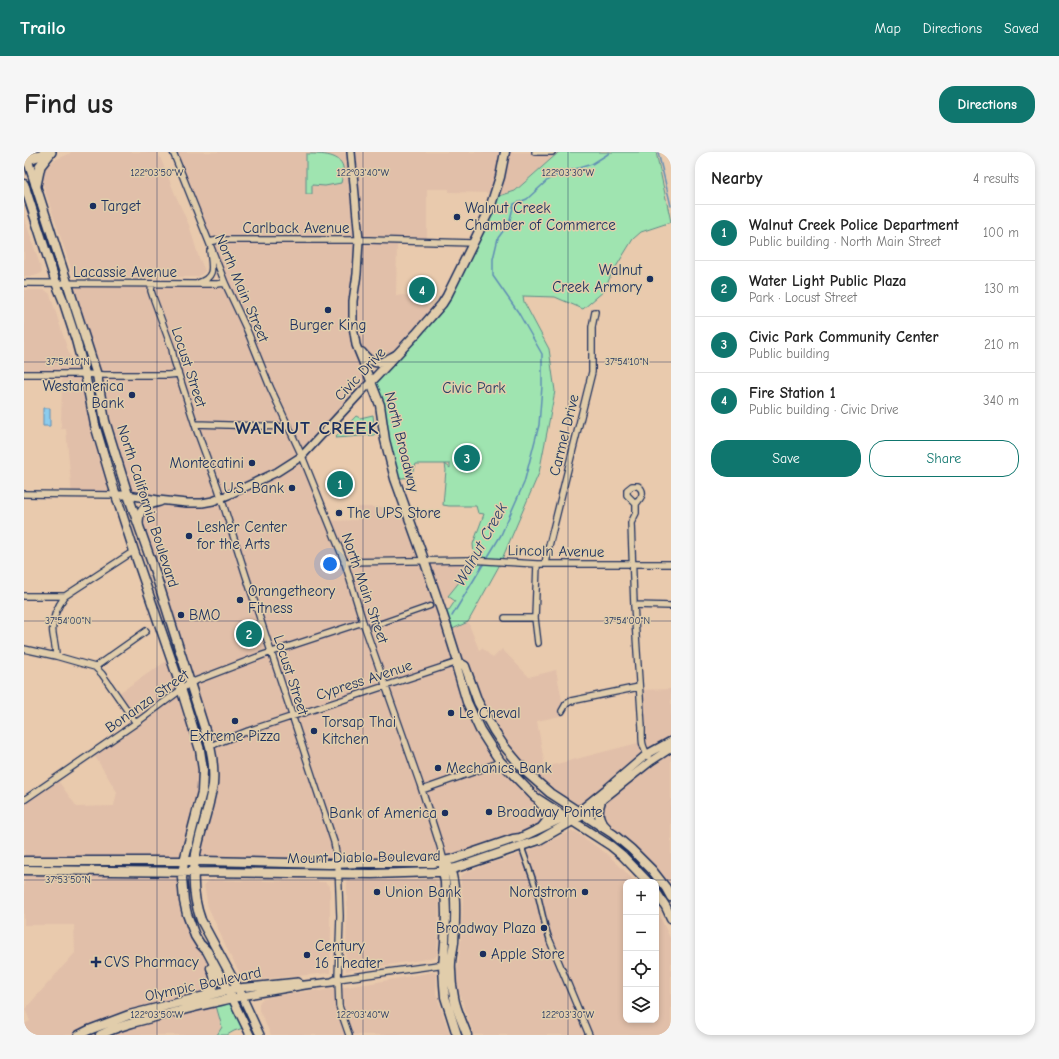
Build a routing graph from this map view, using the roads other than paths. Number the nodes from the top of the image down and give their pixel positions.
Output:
1 (50, 152) edge
2 (172, 152) edge
3 (351, 152) edge
4 (505, 152) edge
5 (535, 152) edge
6 (552, 152) edge
7 (26, 157) edge
8 (36, 185) junction
9 (24, 186) edge
10 (359, 240) junction
11 (209, 242) junction
12 (473, 243) junction
13 (24, 283) edge
14 (56, 283) junction
15 (225, 283) junction
16 (68, 284) junction
17 (152, 284) junction
18 (194, 284) junction
19 (595, 312) dead end
20 (356, 345) junction
21 (398, 353) junction
22 (24, 374) edge
23 (85, 374) junction
24 (178, 374) junction
25 (97, 375) junction
26 (371, 382) junction
27 (195, 424) junction
28 (289, 428) junction
29 (302, 456) junction
30 (24, 494) edge
31 (116, 495) junction
32 (128, 495) junction
33 (221, 498) junction
34 (166, 501) junction
35 (636, 504) dead end
36 (139, 527) junction
37 (134, 552) junction
38 (424, 560) junction
39 (344, 562) junction
40 (537, 564) junction
41 (545, 564) junction
42 (632, 564) junction
43 (671, 564) edge
44 (24, 596) edge
45 (65, 596) junction
46 (634, 605) junction
47 (430, 606) dead end
48 (671, 606) edge
49 (505, 618) dead end
50 (535, 618) junction
51 (363, 622) junction
52 (373, 626) dead end
53 (146, 631) dead end
54 (538, 643) dead end
55 (24, 649) edge
56 (272, 652) junction
57 (56, 656) junction
58 (458, 662) junction
59 (94, 667) junction
60 (190, 683) junction
61 (385, 686) junction
62 (639, 687) junction
63 (181, 688) junction
64 (562, 711) dead end
65 (292, 717) junction
66 (136, 723) junction
67 (671, 741) edge
68 (210, 746) junction
69 (671, 748) edge
70 (647, 754) junction
71 (500, 761) junction
72 (650, 761) junction
73 (422, 790) junction
74 (535, 797) junction
75 (24, 800) edge
76 (601, 801) junction
77 (580, 813) junction
78 (569, 819) junction
79 (539, 830) junction
80 (613, 834) junction
81 (523, 846) junction
82 (24, 861) edge
83 (184, 861) junction
84 (195, 861) junction
85 (444, 861) junction
86 (338, 864) junction
87 (24, 870) edge
88 (447, 870) junction
89 (183, 872) junction
90 (194, 872) junction
91 (338, 873) junction
92 (645, 879) edge
93 (659, 896) edge
94 (671, 897) edge
95 (671, 918) edge
96 (550, 942) joint
97 (200, 944) junction
98 (447, 965) junction
99 (338, 979) junction
100 (238, 988) junction
101 (228, 990) junction
102 (206, 996) junction
103 (242, 996) junction
104 (232, 998) junction
105 (79, 1035) edge
106 (100, 1035) edge
107 (250, 1035) edge
108 (260, 1035) edge
109 (349, 1035) edge
110 (458, 1035) edge
111 (467, 1035) edge
112 (589, 1035) edge

1 - 7 highway
1 - 8 highway
2 - 11 street, North Main Street
3 - 10 street, North Broadway
4 - 12 main road, Civic Drive
5 - 6 street
7 - 8 main road, North California Boulevard
8 - 16 main road, North California Boulevard
9 - 14 main road, North California Boulevard
10 - 11 street, Carlback Avenue
10 - 12 street, Carlback Avenue
10 - 20 street, North Broadway
11 - 15 street, North Main Street
11 - 18 street
12 - 21 main road, Civic Drive
13 - 14 street, Lacassie Avenue
14 - 16 street, Lacassie Avenue
14 - 23 main road, North California Boulevard
15 - 18 street, Lacassie Avenue
15 - 28 street, North Main Street
16 - 17 street, Lacassie Avenue
16 - 25 main road, North California Boulevard
17 - 18 street, Lacassie Avenue
17 - 24 street, Locust Street
19 - 41 street, Carmel Drive
20 - 21 street
20 - 26 street, North Broadway
21 - 26 main road, Civic Drive
22 - 23 street
23 - 25 street
23 - 31 main road, North California Boulevard
24 - 25 street
24 - 27 street, Locust Street
25 - 32 main road, North California Boulevard
26 - 29 street, Civic Drive
26 - 38 main road, North Broadway
27 - 28 street
27 - 33 street, Locust Street
28 - 29 street, North Main Street
29 - 33 street, Civic Drive
29 - 39 street, North Main Street
30 - 31 street
31 - 32 street, Civic Drive
31 - 37 main road, North California Boulevard
32 - 34 street, Civic Drive
32 - 36 main road, North California Boulevard
33 - 34 street, Civic Drive
33 - 56 street, Locust Street
34 - 36 street
35 - 42 street
36 - 60 main road, North California Boulevard
37 - 45 street
37 - 63 main road, North California Boulevard
38 - 39 street, Lincoln Avenue
38 - 40 street, Lincoln Avenue
38 - 58 main road, North Broadway
39 - 51 street, North Main Street
40 - 41 street, Lincoln Avenue
40 - 50 street
41 - 42 street, Lincoln Avenue
42 - 43 street, Lincoln Avenue
42 - 46 street
44 - 45 street
45 - 57 street
46 - 48 street
46 - 62 street
47 - 52 street
49 - 50 street
50 - 54 street
51 - 56 street, Bonanza Street
51 - 61 street, North Main Street
53 - 59 street
55 - 57 street
56 - 60 street, Bonanza Street
56 - 65 street, Locust Street
57 - 59 street
58 - 61 street, Cypress Avenue
58 - 71 main road, North Broadway
58 - 77 main road, North Broadway
59 - 66 street
60 - 63 street, Bonanza Street
60 - 68 main road, North California Boulevard
61 - 65 street, Cypress Avenue
61 - 73 street, North Main Street
62 - 64 street
62 - 70 street
63 - 66 street, Bonanza Street
63 - 83 main road, North California Boulevard
65 - 68 street, Cypress Avenue
65 - 86 street, Locust Street
66 - 75 street, Bonanza Street
67 - 70 street, Mount Diablo Boulevard
68 - 84 main road, North California Boulevard
69 - 72 street, Mount Diablo Boulevard
70 - 72 street
70 - 77 street, Mount Diablo Boulevard
71 - 73 street
71 - 74 main road, North Broadway
72 - 76 street, Mount Diablo Boulevard
73 - 85 street, North Main Street
74 - 78 main road, North Broadway
74 - 79 main road
76 - 77 street, Mount Diablo Boulevard
76 - 80 main road
77 - 78 main road, Mount Diablo Boulevard
77 - 80 main road, North Broadway
78 - 79 main road, Mount Diablo Boulevard
78 - 81 main road, Mount Diablo Boulevard
78 - 92 main road, North Broadway
79 - 85 main road, Mount Diablo Boulevard
80 - 94 main road
81 - 88 main road, Mount Diablo Boulevard
81 - 96 street
82 - 83 main road, Mount Diablo Boulevard
83 - 84 main road, Mount Diablo Boulevard
83 - 89 main road, North California Boulevard
84 - 86 main road, Mount Diablo Boulevard
84 - 90 main road, North California Boulevard
85 - 86 main road, Mount Diablo Boulevard
85 - 88 main road
86 - 91 street, Locust Street
87 - 89 main road, Mount Diablo Boulevard
88 - 91 main road, Mount Diablo Boulevard
88 - 98 main road
89 - 90 main road, Mount Diablo Boulevard
89 - 97 main road, North California Boulevard
90 - 91 main road, Mount Diablo Boulevard
90 - 100 main road, North California Boulevard
91 - 99 street, Locust Street
93 - 95 main road
96 - 112 street
97 - 101 main road
97 - 102 main road
98 - 99 street, Olympic Boulevard
98 - 110 main road
98 - 111 main road
99 - 100 street, Olympic Boulevard
99 - 103 street, Olympic Boulevard
99 - 109 street, Locust Street
100 - 101 main road, Olympic Boulevard
100 - 103 main road, North California Boulevard
101 - 102 main road, Olympic Boulevard
101 - 104 main road
102 - 105 main road, Olympic Boulevard
103 - 104 main road, Olympic Boulevard
103 - 108 street
104 - 106 main road, Olympic Boulevard
104 - 107 street

